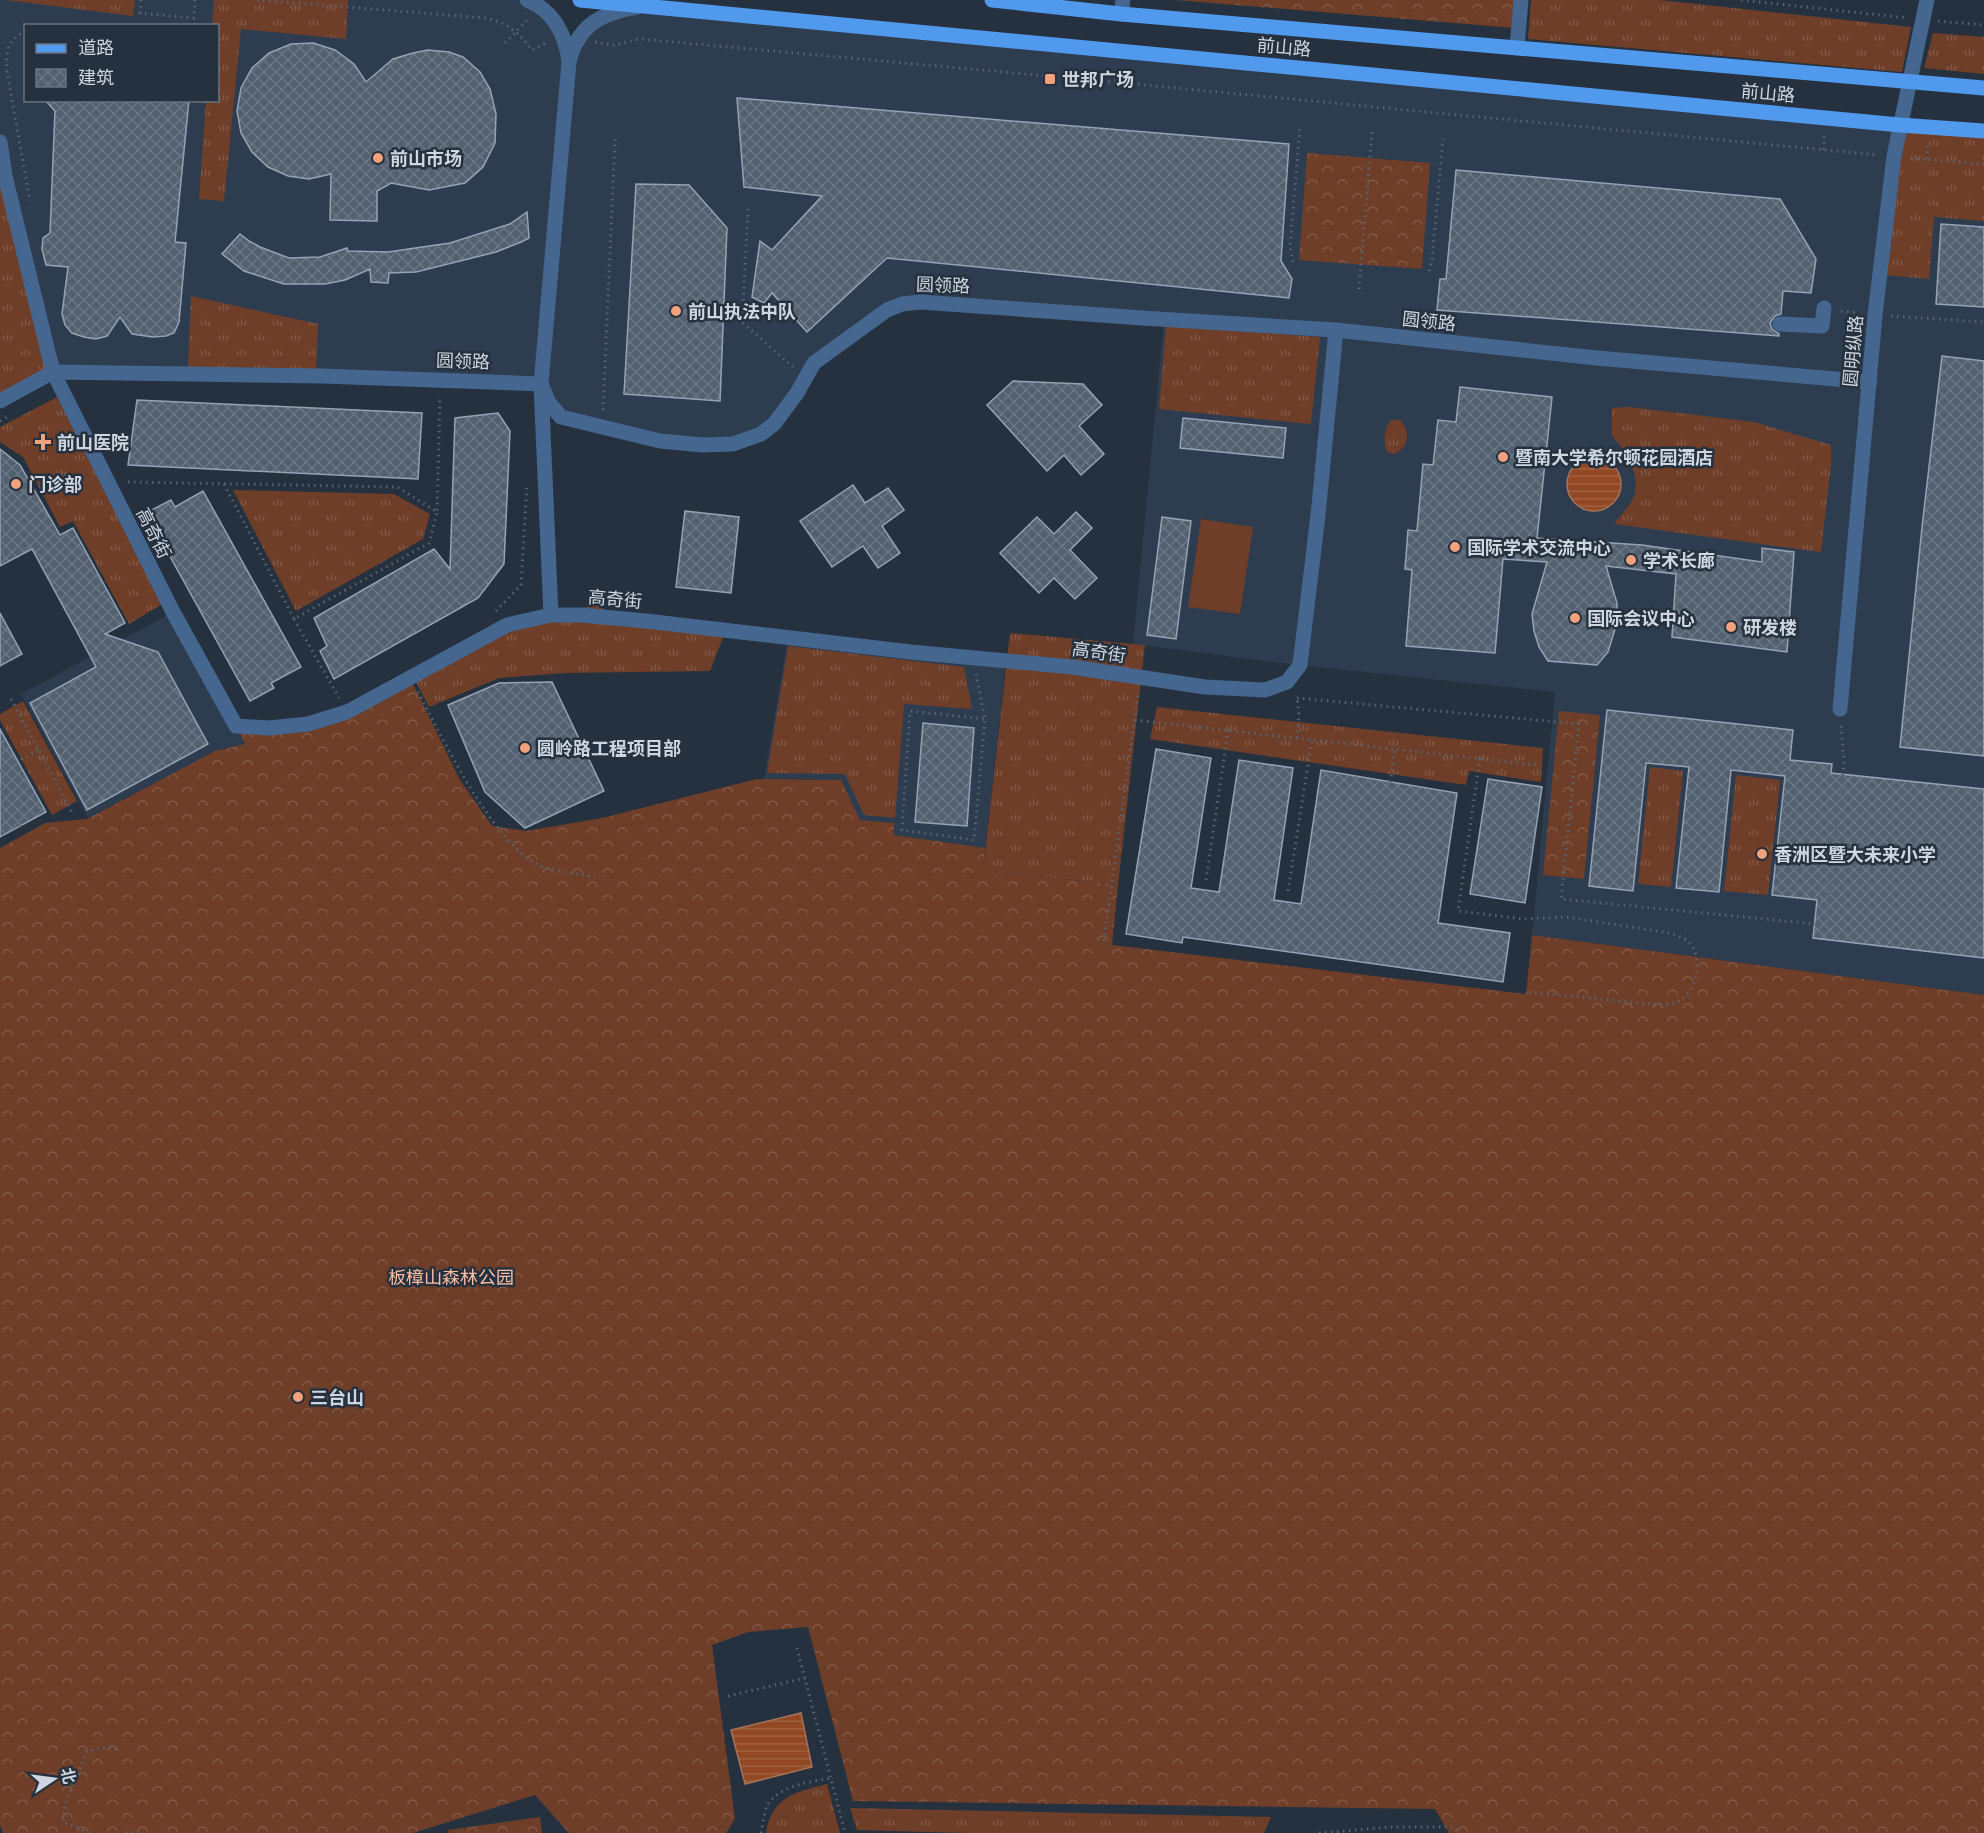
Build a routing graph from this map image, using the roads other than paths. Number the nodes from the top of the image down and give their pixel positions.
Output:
1 (580, 0) edge
2 (992, 0) edge
3 (1521, 0) edge
4 (1927, 0) edge
5 (534, 4) edge
6 (646, 6) junction
7 (1122, 7) edge
8 (1517, 48) junction
9 (568, 62) junction
10 (1908, 82) junction
11 (1984, 88) edge
12 (1900, 125) junction
13 (1984, 131) edge
14 (0, 142) edge
15 (1824, 308) road end
16 (1780, 324) dead end
17 (1336, 330) junction
18 (53, 372) junction
19 (1870, 382) junction
20 (541, 384) junction
21 (0, 401) edge
22 (551, 615) junction
23 (1840, 709) road end

1 - 6 main road, 前山路
2 - 7 main road, 前山路
3 - 8 lane
4 - 10 lane, 圆明纵路
5 - 9 lane
6 - 9 lane
6 - 12 main road, 前山路
7 - 8 main road, 前山路
8 - 10 main road, 前山路
9 - 20 lane
10 - 11 main road, 前山路
10 - 12 lane, 圆明纵路
12 - 13 main road, 前山路
12 - 19 lane, 圆明纵路
14 - 18 lane, 高奇街
15 - 16 lane
17 - 19 lane, 圆领路
17 - 20 lane, 圆领路
17 - 22 lane, 高奇街
18 - 20 lane, 圆领路
18 - 21 lane
18 - 22 lane, 高奇街
19 - 23 lane, 圆明纵路
20 - 22 lane

